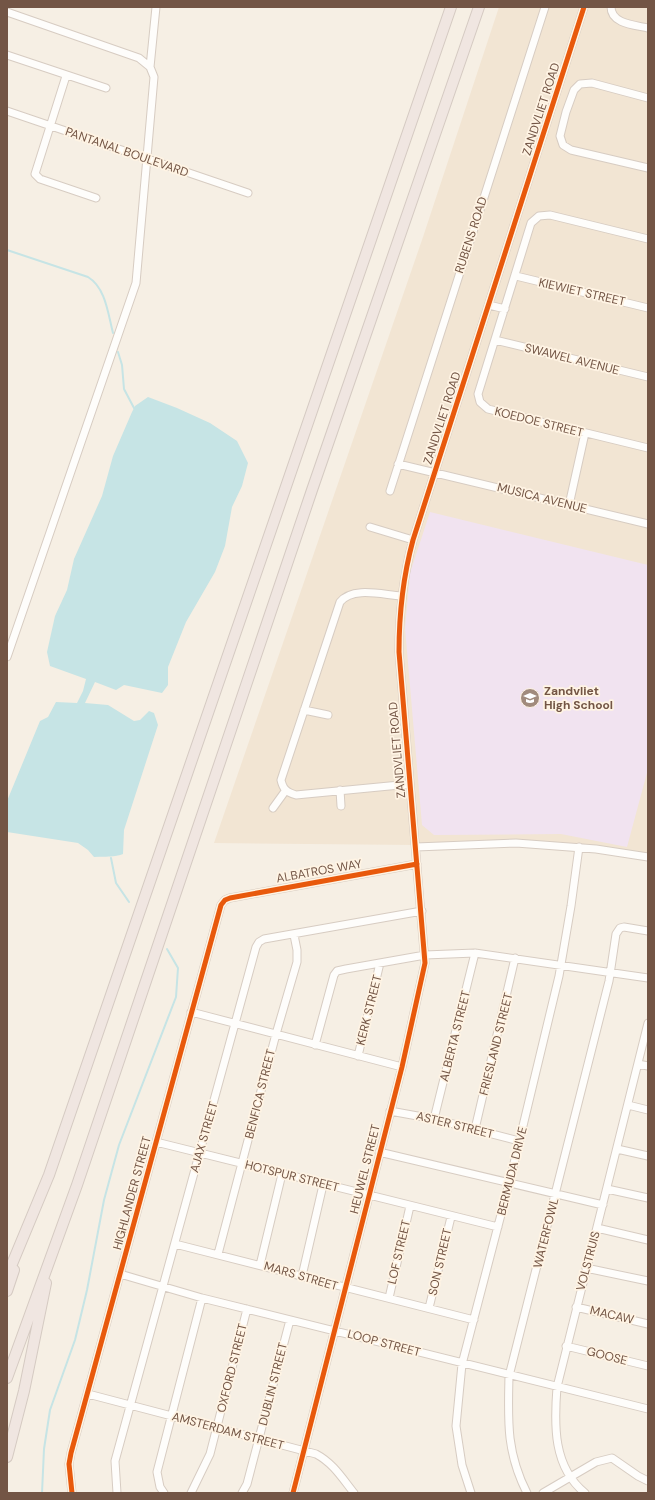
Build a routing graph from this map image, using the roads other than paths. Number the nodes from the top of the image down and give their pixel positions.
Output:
1 (156, 7) edge
2 (451, 7) edge
3 (479, 7) edge
4 (545, 7) edge
5 (584, 7) edge
6 (612, 11) edge
7 (7, 12) edge
8 (648, 28) edge
9 (7, 55) edge
10 (150, 67) junction
11 (66, 76) junction
12 (106, 88) dead end
13 (648, 98) edge
14 (552, 109) junction
15 (7, 111) edge
16 (566, 112) junction
17 (49, 126) junction
18 (146, 159) junction
19 (648, 168) edge
20 (248, 194) dead end
21 (96, 198) dead end
22 (648, 239) edge
23 (516, 276) junction
24 (489, 305) junction
25 (648, 308) edge
26 (505, 309) junction
27 (495, 340) junction
28 (648, 377) edge
29 (585, 433) junction
30 (648, 448) edge
31 (398, 464) junction
32 (435, 472) junction
33 (390, 491) dead end
34 (569, 505) junction
35 (648, 524) edge
36 (370, 527) dead end
37 (413, 540) junction
38 (402, 596) junction
39 (7, 656) edge
40 (304, 710) junction
41 (328, 715) dead end
42 (410, 784) junction
43 (286, 790) junction
44 (340, 790) junction
45 (341, 806) dead end
46 (273, 808) dead end
47 (416, 847) junction
48 (579, 847) junction
49 (648, 857) edge
50 (417, 864) junction
51 (224, 900) joint
52 (422, 911) junction
53 (648, 931) edge
54 (294, 935) junction
55 (475, 953) junction
56 (425, 955) junction
57 (516, 958) junction
58 (380, 964) junction
59 (561, 965) junction
60 (611, 972) junction
61 (648, 978) edge
62 (192, 1012) junction
63 (648, 1023) edge
64 (236, 1024) junction
65 (276, 1034) junction
66 (315, 1045) junction
67 (358, 1056) junction
68 (638, 1064) junction
69 (648, 1066) edge
70 (402, 1067) junction
71 (628, 1105) junction
72 (390, 1110) junction
73 (648, 1110) edge
74 (434, 1119) junction
75 (475, 1129) junction
76 (519, 1141) junction
77 (156, 1142) junction
78 (617, 1149) junction
79 (379, 1152) junction
80 (200, 1153) junction
81 (648, 1156) edge
82 (242, 1164) junction
83 (282, 1174) junction
84 (509, 1184) junction
85 (323, 1185) junction
86 (607, 1190) junction
87 (369, 1195) junction
88 (555, 1195) junction
89 (38, 1198) junction
90 (648, 1198) edge
91 (602, 1205) junction
92 (410, 1206) junction
93 (451, 1216) junction
94 (498, 1227) junction
95 (597, 1228) junction
96 (648, 1240) edge
97 (175, 1244) junction
98 (54, 1246) junction
99 (218, 1254) junction
100 (260, 1265) junction
101 (586, 1268) junction
102 (120, 1274) junction
103 (7, 1276) edge
104 (302, 1276) junction
105 (648, 1282) edge
106 (163, 1287) junction
107 (346, 1288) junction
108 (7, 1291) edge
109 (202, 1298) junction
110 (389, 1298) junction
111 (576, 1307) junction
112 (430, 1308) junction
113 (247, 1309) junction
114 (290, 1320) junction
115 (474, 1320) junction
116 (648, 1324) edge
117 (335, 1331) junction
118 (566, 1346) junction
119 (462, 1364) junction
120 (648, 1366) edge
121 (509, 1376) junction
122 (7, 1378) edge
123 (557, 1387) junction
124 (88, 1394) junction
125 (130, 1405) junction
126 (648, 1410) edge
127 (170, 1416) junction
128 (217, 1429) junction
129 (259, 1440) junction
130 (304, 1451) junction
131 (7, 1457) edge
132 (570, 1477) junction
133 (648, 1481) edge
134 (72, 1493) edge
135 (117, 1493) edge
136 (164, 1493) edge
137 (190, 1493) edge
138 (242, 1493) edge
139 (293, 1493) edge
140 (354, 1493) edge
141 (471, 1493) edge
142 (527, 1493) edge
143 (543, 1493) edge
144 (585, 1493) edge

1 - 10 street
2 - 89 highway
3 - 98 highway
4 - 31 street, RUBENS ROAD
5 - 14 street, ZANDVLIET ROAD
6 - 8 street
7 - 10 street
9 - 11 street
10 - 18 street
11 - 12 street
11 - 17 street
13 - 16 street
14 - 16 street
14 - 24 street, ZANDVLIET ROAD
15 - 17 street, PANTANAL BOULEVARD
16 - 19 street
17 - 18 street, PANTANAL BOULEVARD
17 - 21 street
18 - 20 street, PANTANAL BOULEVARD
18 - 39 street
22 - 23 street, KOEDOE STREET
23 - 25 street, KIEWIET STREET
23 - 26 street, KOEDOE STREET
24 - 26 street
24 - 32 street, ZANDVLIET ROAD
26 - 27 street, KOEDOE STREET
27 - 28 street, SWAWEL AVENUE
27 - 29 street, KOEDOE STREET
29 - 30 street, KOEDOE STREET
29 - 34 street
31 - 32 street
31 - 33 street, RUBENS ROAD
32 - 34 street, MUSICA AVENUE
32 - 37 street, ZANDVLIET ROAD
34 - 35 street, MUSICA AVENUE
36 - 37 street
37 - 38 street, ZANDVLIET ROAD
38 - 40 street
38 - 42 street, ZANDVLIET ROAD
40 - 41 street
40 - 43 street
42 - 44 street
42 - 47 street, ZANDVLIET ROAD
43 - 44 street
43 - 46 street
44 - 45 street
47 - 48 street
47 - 50 street, HEUWEL STREET
48 - 49 street
48 - 59 street, BERMUDA DRIVE
50 - 51 street, ALBATROS WAY
50 - 52 street, HEUWEL STREET
51 - 62 street, HIGHLANDER STREET
52 - 54 street, AJAX STREET
52 - 56 street, HEUWEL STREET
53 - 60 street, WATERFOWL
54 - 64 street, AJAX STREET
54 - 65 street, BENFICA STREET
55 - 56 street
55 - 57 street
55 - 74 street, ALBERTA STREET
56 - 58 street
56 - 70 street, HEUWEL STREET
57 - 59 street
57 - 75 street, FRIESLAND STREET
58 - 66 street
58 - 67 street, KERK STREET
59 - 60 street
59 - 76 street, BERMUDA DRIVE
60 - 61 street
60 - 88 street, WATERFOWL
62 - 64 street
62 - 77 street, HIGHLANDER STREET
63 - 68 street, VOLSTRUIS
64 - 65 street
64 - 80 street, AJAX STREET
65 - 66 street
65 - 82 street, BENFICA STREET
66 - 67 street
67 - 70 street
68 - 69 street
68 - 71 street, VOLSTRUIS
70 - 72 street, HEUWEL STREET
71 - 73 street
71 - 78 street, VOLSTRUIS
72 - 74 street, ASTER STREET
72 - 79 street, HEUWEL STREET
74 - 75 street, ASTER STREET
75 - 76 street, ASTER STREET
76 - 84 street, BERMUDA DRIVE
77 - 80 street, HOTSPUR STREET
77 - 102 street, HIGHLANDER STREET
78 - 81 street
78 - 86 street, VOLSTRUIS
79 - 84 street
79 - 87 street, HEUWEL STREET
80 - 82 street, HOTSPUR STREET
80 - 97 street, AJAX STREET
82 - 83 street, HOTSPUR STREET
82 - 99 street, BENFICA STREET
83 - 85 street, HOTSPUR STREET
83 - 100 street
84 - 88 street
84 - 94 street, BERMUDA DRIVE
85 - 87 street, HOTSPUR STREET
85 - 104 street
86 - 90 street
86 - 91 street, VOLSTRUIS
87 - 92 street, HOTSPUR STREET
87 - 107 street, HEUWEL STREET
88 - 91 street
88 - 121 street, WATERFOWL
89 - 103 highway
89 - 108 highway
91 - 95 street, VOLSTRUIS
92 - 93 street, HOTSPUR STREET
92 - 110 street, LOF STREET
93 - 94 street, HOTSPUR STREET
93 - 112 street, SON STREET
94 - 115 street, BERMUDA DRIVE
95 - 96 street
95 - 101 street, VOLSTRUIS
97 - 99 street, MARS STREET
97 - 106 street, AJAX STREET
98 - 122 highway
98 - 131 highway
99 - 100 street, MARS STREET
100 - 104 street, MARS STREET
101 - 105 street
101 - 111 street, VOLSTRUIS
102 - 106 street, LOOP STREET
102 - 124 street, HIGHLANDER STREET
104 - 107 street, MARS STREET
106 - 109 street, LOOP STREET
106 - 125 street, AJAX STREET
107 - 110 street, MARS STREET
107 - 117 street, HEUWEL STREET
109 - 113 street, LOOP STREET
109 - 127 street
110 - 112 street, MARS STREET
111 - 116 street, MACAW
111 - 118 street, VOLSTRUIS
112 - 115 street, MARS STREET
113 - 114 street, LOOP STREET
113 - 128 street, OXFORD STREET
114 - 117 street, LOOP STREET
114 - 129 street, DUBLIN STREET
115 - 119 street, BERMUDA DRIVE
117 - 119 street, LOOP STREET
117 - 130 street, HEUWEL STREET
118 - 120 street, GOOSE
118 - 123 street, VOLSTRUIS
119 - 121 street, LOOP STREET
119 - 141 street, BERMUDA DRIVE
121 - 123 street, LOOP STREET
121 - 142 street, WATERFOWL
123 - 126 street, LOOP STREET
123 - 132 street, VOLSTRUIS
124 - 125 street, AMSTERDAM STREET
124 - 134 street, HIGHLANDER STREET
125 - 127 street, AMSTERDAM STREET
125 - 135 street, AJAX STREET
127 - 128 street, AMSTERDAM STREET
127 - 136 street
128 - 129 street, AMSTERDAM STREET
128 - 137 street, OXFORD STREET
129 - 130 street, AMSTERDAM STREET
129 - 138 street, DUBLIN STREET
130 - 139 street, HEUWEL STREET
130 - 140 street, AMSTERDAM STREET
132 - 133 street
132 - 143 street
132 - 144 street, VOLSTRUIS

